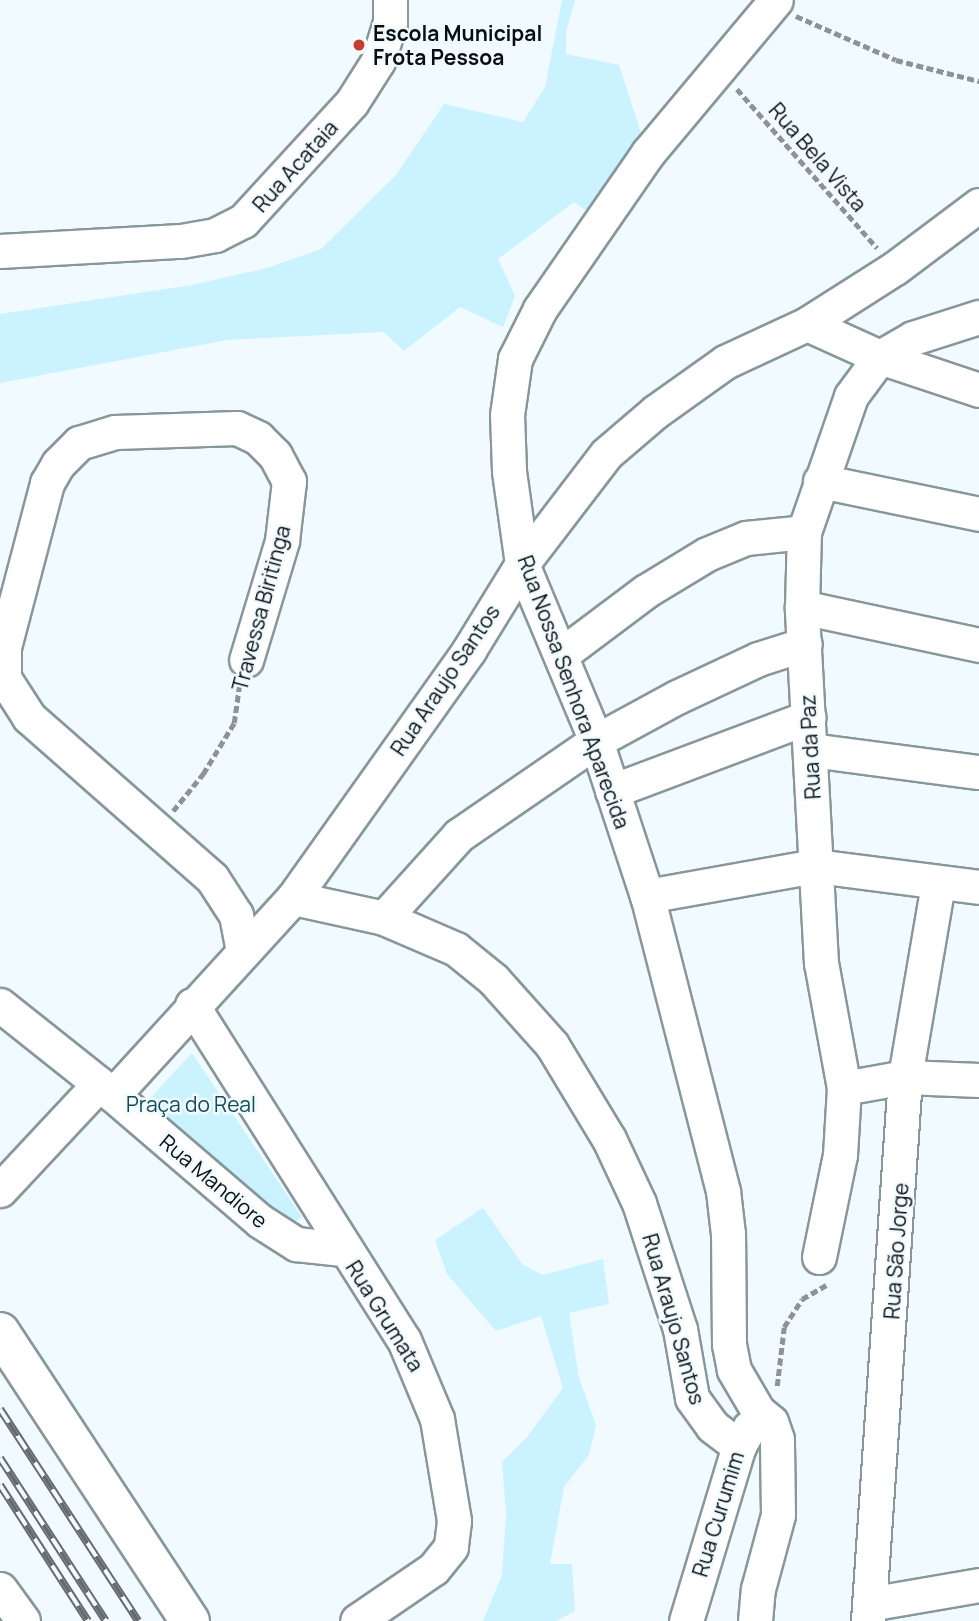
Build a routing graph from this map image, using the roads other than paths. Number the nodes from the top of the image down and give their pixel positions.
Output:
1 (390, 0) edge
2 (775, 4) edge
3 (979, 205) edge
4 (0, 251) edge
5 (979, 317) edge
6 (807, 324) junction
7 (880, 357) junction
8 (979, 390) edge
9 (820, 481) junction
10 (979, 514) edge
11 (804, 532) junction
12 (522, 564) junction
13 (802, 607) junction
14 (805, 644) junction
15 (979, 645) edge
16 (562, 654) junction
17 (246, 660) road end
18 (809, 717) junction
19 (596, 741) junction
20 (811, 750) junction
21 (979, 772) edge
22 (612, 791) junction
23 (816, 866) junction
24 (938, 883) junction
25 (979, 887) edge
26 (647, 897) junction
27 (293, 898) junction
28 (384, 918) junction
29 (243, 951) junction
30 (0, 1005) edge
31 (192, 1005) junction
32 (905, 1077) junction
33 (979, 1080) edge
34 (844, 1088) junction
35 (106, 1089) junction
36 (0, 1190) edge
37 (344, 1249) junction
38 (819, 1258) road end
39 (0, 1332) edge
40 (762, 1414) junction
41 (739, 1446) junction
42 (979, 1585) edge
43 (0, 1589) edge
44 (936, 1607) edge
45 (868, 1613) edge
46 (23, 1621) edge
47 (190, 1621) edge
48 (357, 1621) edge
49 (686, 1621) edge
50 (755, 1621) edge

1 - 4 street, Rua Acataia
2 - 12 street, Rua Nossa Senhora Aparecida
3 - 6 street, Rua Araujo Santos
5 - 7 street, Rua da Paz
6 - 7 street
6 - 12 street, Rua Araujo Santos
7 - 8 street
7 - 9 street, Rua da Paz
9 - 10 street
9 - 11 street, Rua da Paz
11 - 13 street, Rua da Paz
11 - 16 street
12 - 16 street, Rua Nossa Senhora Aparecida
12 - 27 street, Rua Araujo Santos
13 - 14 street, Rua da Paz
13 - 15 street
14 - 18 street, Rua da Paz
14 - 19 street
16 - 19 street, Rua Nossa Senhora Aparecida
17 - 29 street, Travessa Biritinga
18 - 20 street, Rua da Paz
18 - 22 street
19 - 22 street, Rua Nossa Senhora Aparecida
19 - 28 street
20 - 21 street
20 - 23 street, Rua da Paz
22 - 26 street, Rua Nossa Senhora Aparecida
23 - 24 street
23 - 26 street
23 - 34 street, Rua da Paz
24 - 25 street
24 - 32 street, Rua São Jorge
26 - 40 street, Rua Nossa Senhora Aparecida
27 - 28 street, Rua Araujo Santos
27 - 29 street, Rua Araujo Santos
28 - 41 street, Rua Araujo Santos
29 - 31 street, Rua Araujo Santos
30 - 35 street, Rua Mandiore
31 - 35 street, Rua Araujo Santos
31 - 37 street, Rua Grumata
32 - 33 street
32 - 34 street
32 - 45 street, Rua São Jorge
34 - 38 street, Rua da Paz
35 - 36 street, Rua Araujo Santos
35 - 37 street, Rua Mandiore
37 - 48 street, Rua Grumata
39 - 47 main road
40 - 41 street, Rua Curumim
40 - 50 street, Rua Nossa Senhora Aparecida
41 - 49 street, Rua Curumim
42 - 44 street
43 - 46 street
44 - 45 street

